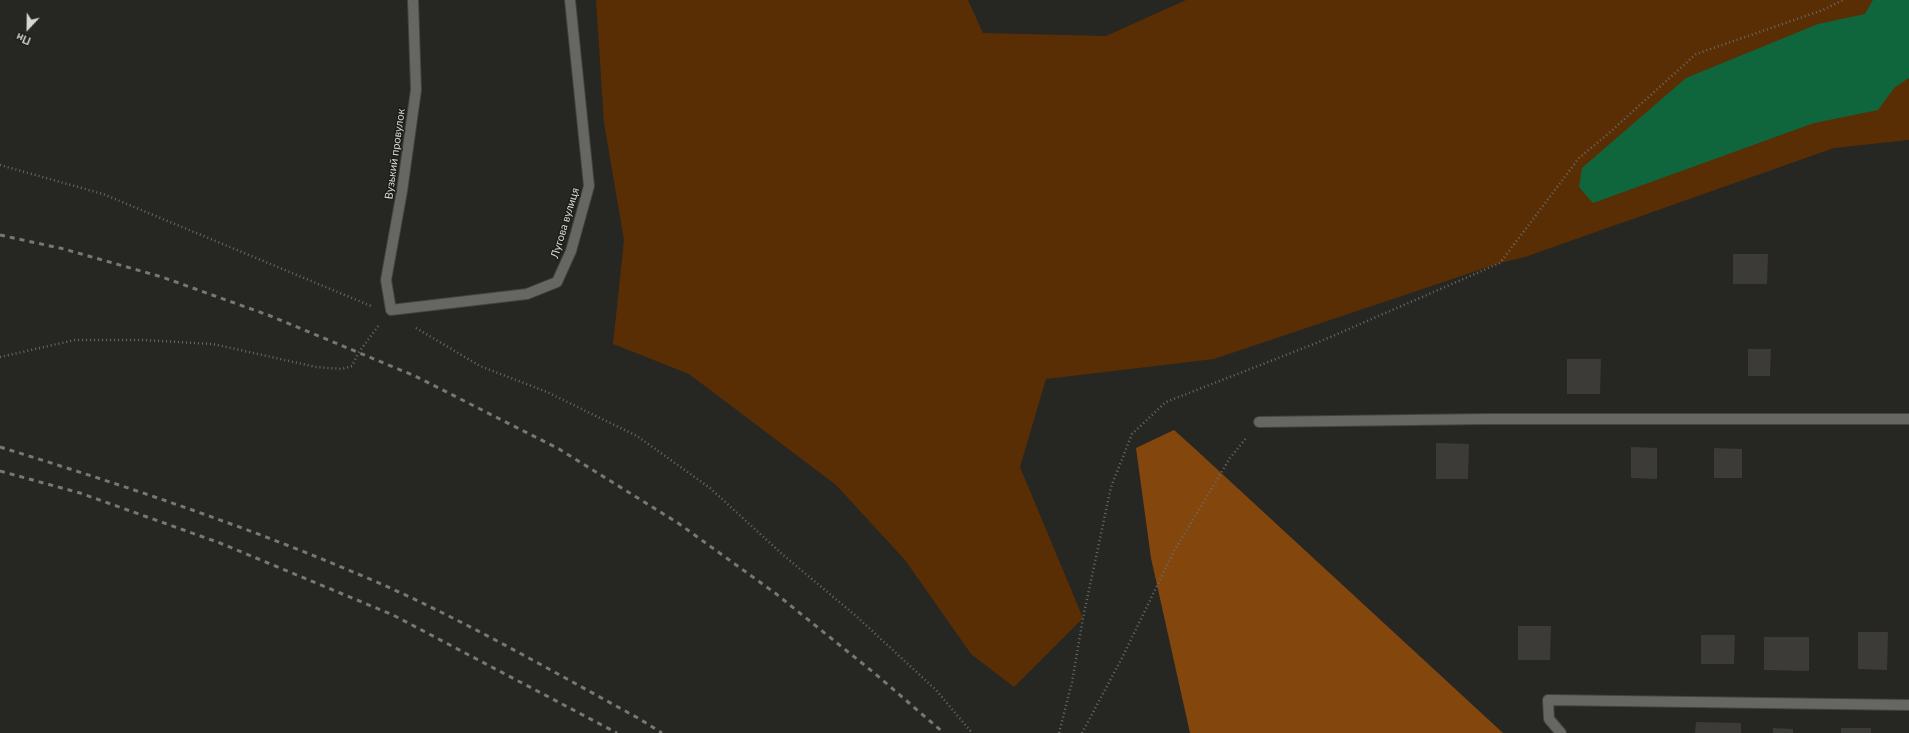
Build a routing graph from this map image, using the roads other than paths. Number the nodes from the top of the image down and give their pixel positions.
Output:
1 (413, 0) edge
2 (570, 0) edge
3 (391, 310) joint
4 (1909, 419) edge
5 (1259, 422) road end
6 (1909, 705) edge
7 (1561, 733) edge

1 - 3 street, Вузький провулок
2 - 3 street, Лугова вулиця
4 - 5 street
6 - 7 street

